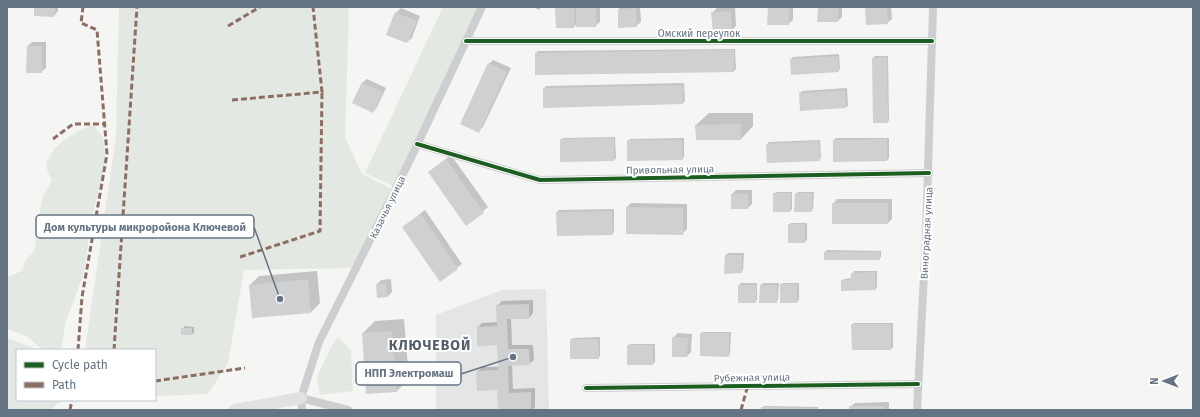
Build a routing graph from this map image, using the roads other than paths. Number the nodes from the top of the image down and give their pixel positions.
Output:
1 (482, 7) edge
2 (933, 7) edge
3 (466, 41) junction
4 (932, 41) junction
5 (417, 144) junction
6 (928, 173) junction
7 (918, 384) junction
8 (586, 388) dead end
9 (301, 398) junction
10 (235, 410) edge
11 (302, 410) edge
12 (348, 410) edge
13 (917, 410) edge

1 - 3 street, Казачья улица
2 - 4 street, Виноградная улица
3 - 4 street, Омский переулок
3 - 5 street, Казачья улица
4 - 6 street, Виноградная улица
5 - 6 street, Привольная улица
5 - 9 street, Казачья улица
6 - 7 street, Виноградная улица
7 - 8 street, Рубежная улица
7 - 13 street, Виноградная улица
9 - 10 street
9 - 11 street, Казачья улица
9 - 12 street

